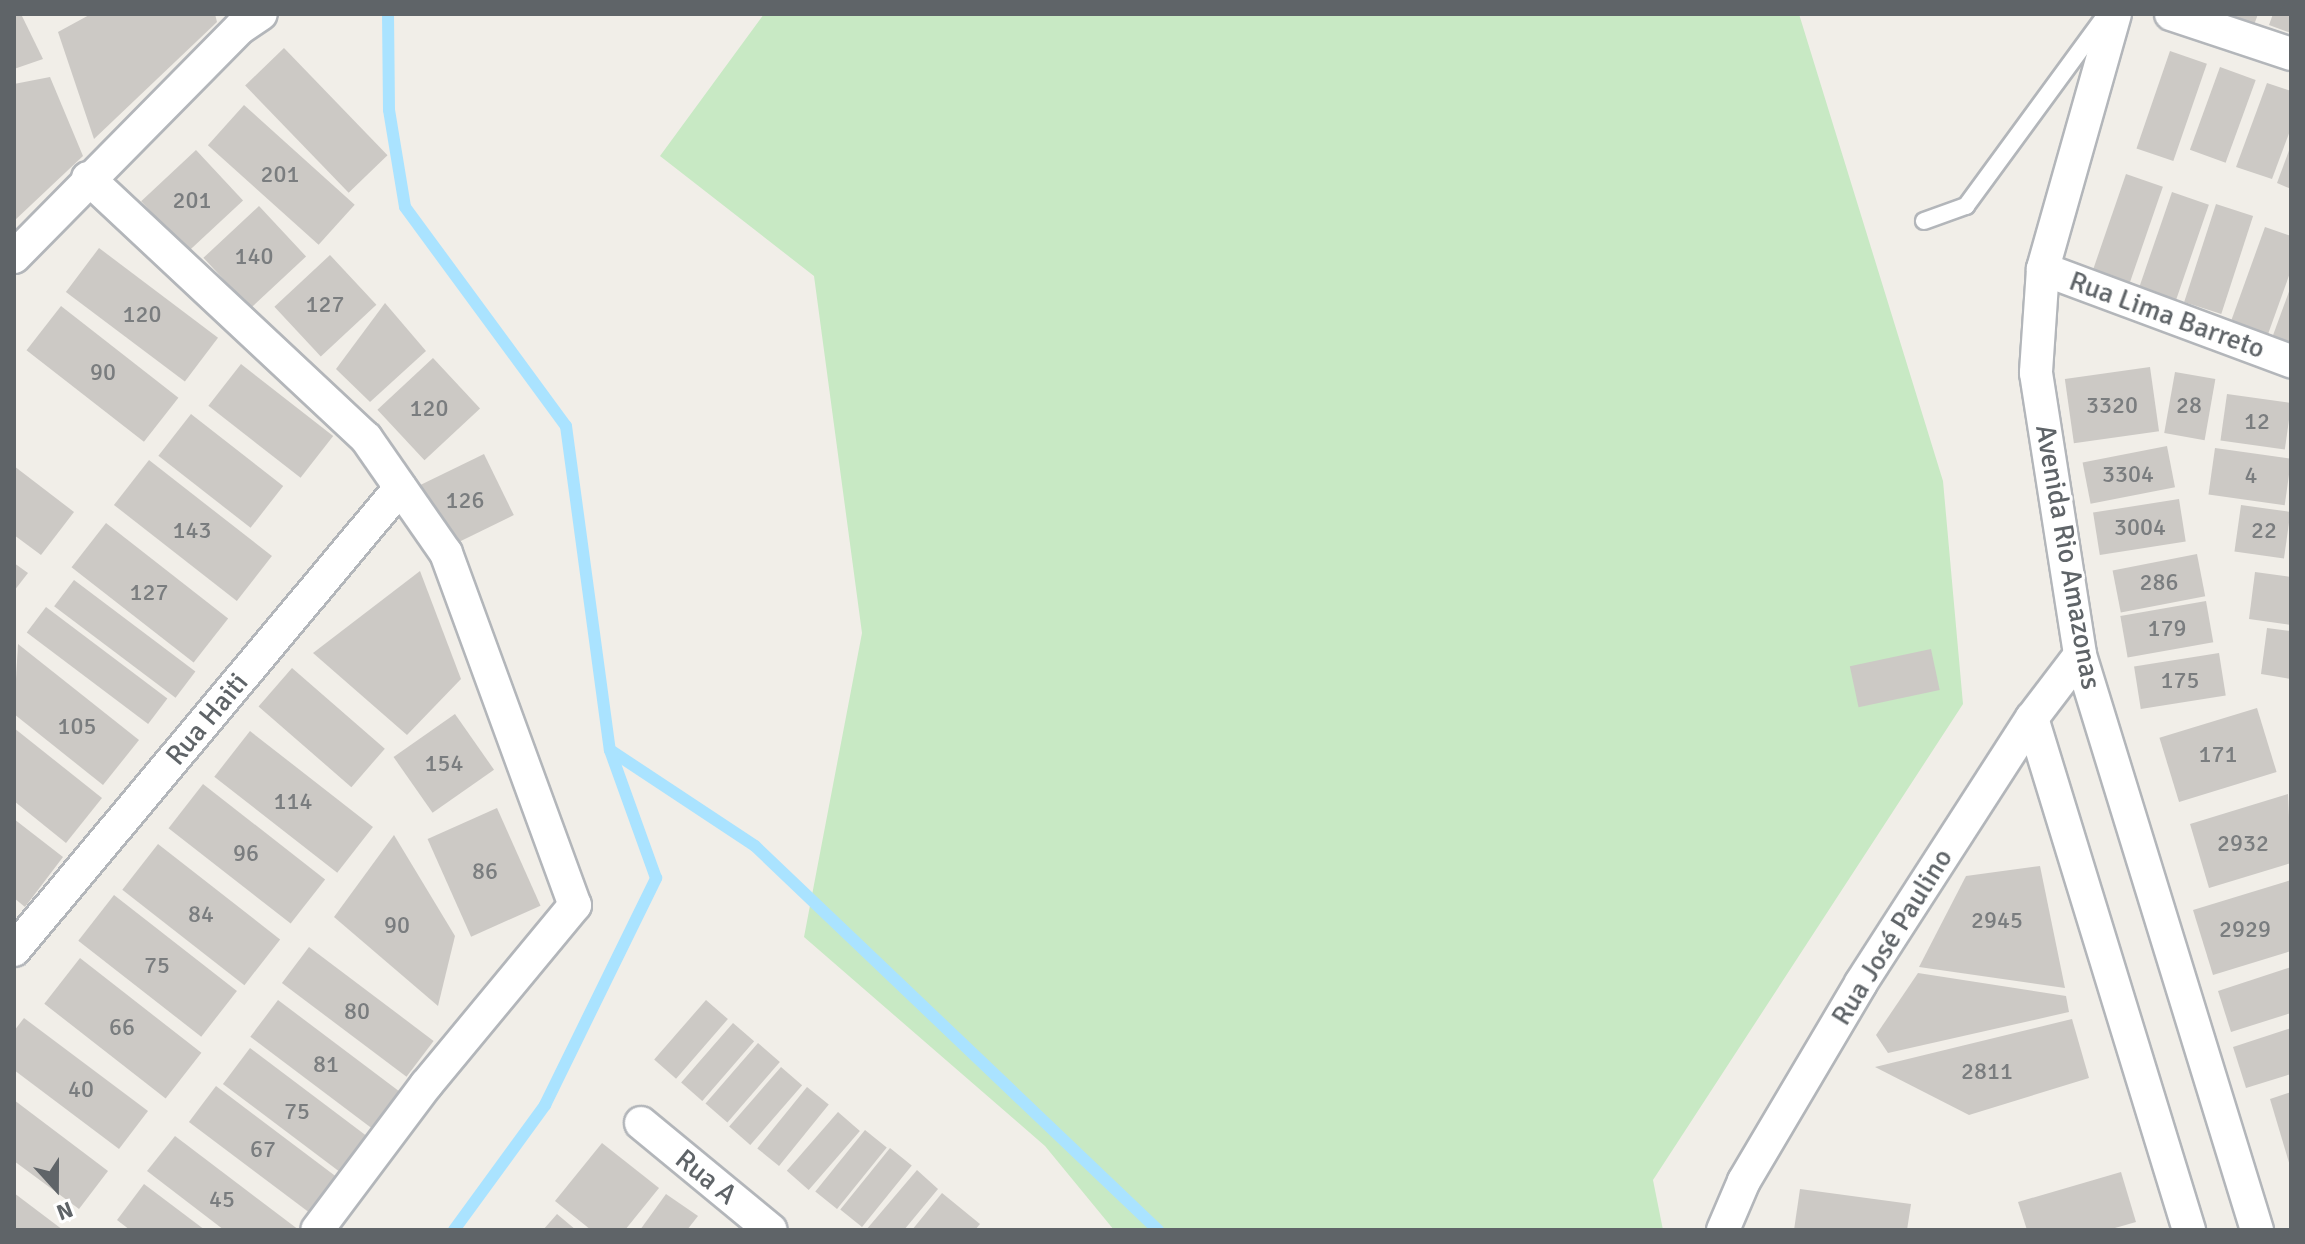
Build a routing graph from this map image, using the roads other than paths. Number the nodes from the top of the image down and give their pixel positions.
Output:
1 (261, 14) edge
2 (2107, 14) edge
3 (2115, 14) edge
4 (2171, 14) edge
5 (2291, 54) edge
6 (88, 178) junction
7 (1924, 221) dead end
8 (14, 257) edge
9 (2043, 269) junction
10 (2291, 361) edge
11 (400, 488) junction
12 (2080, 655) junction
13 (2032, 718) junction
14 (14, 950) edge
15 (641, 1123) dead end
16 (317, 1230) edge
17 (771, 1230) edge
18 (1723, 1230) edge
19 (2189, 1230) edge
20 (2257, 1230) edge

1 - 6 street
2 - 7 lane
3 - 9 street, Avenida Rio Amazonas
4 - 5 street
6 - 8 street
6 - 11 street
9 - 10 street, Rua Lima Barreto
9 - 12 street, Avenida Rio Amazonas
11 - 14 street, Rua Haiti
11 - 16 street
12 - 13 street, Rua José Paulino
12 - 20 street, Avenida Rio Amazonas
13 - 18 street, Rua José Paulino
13 - 19 street
15 - 17 street, Rua A

